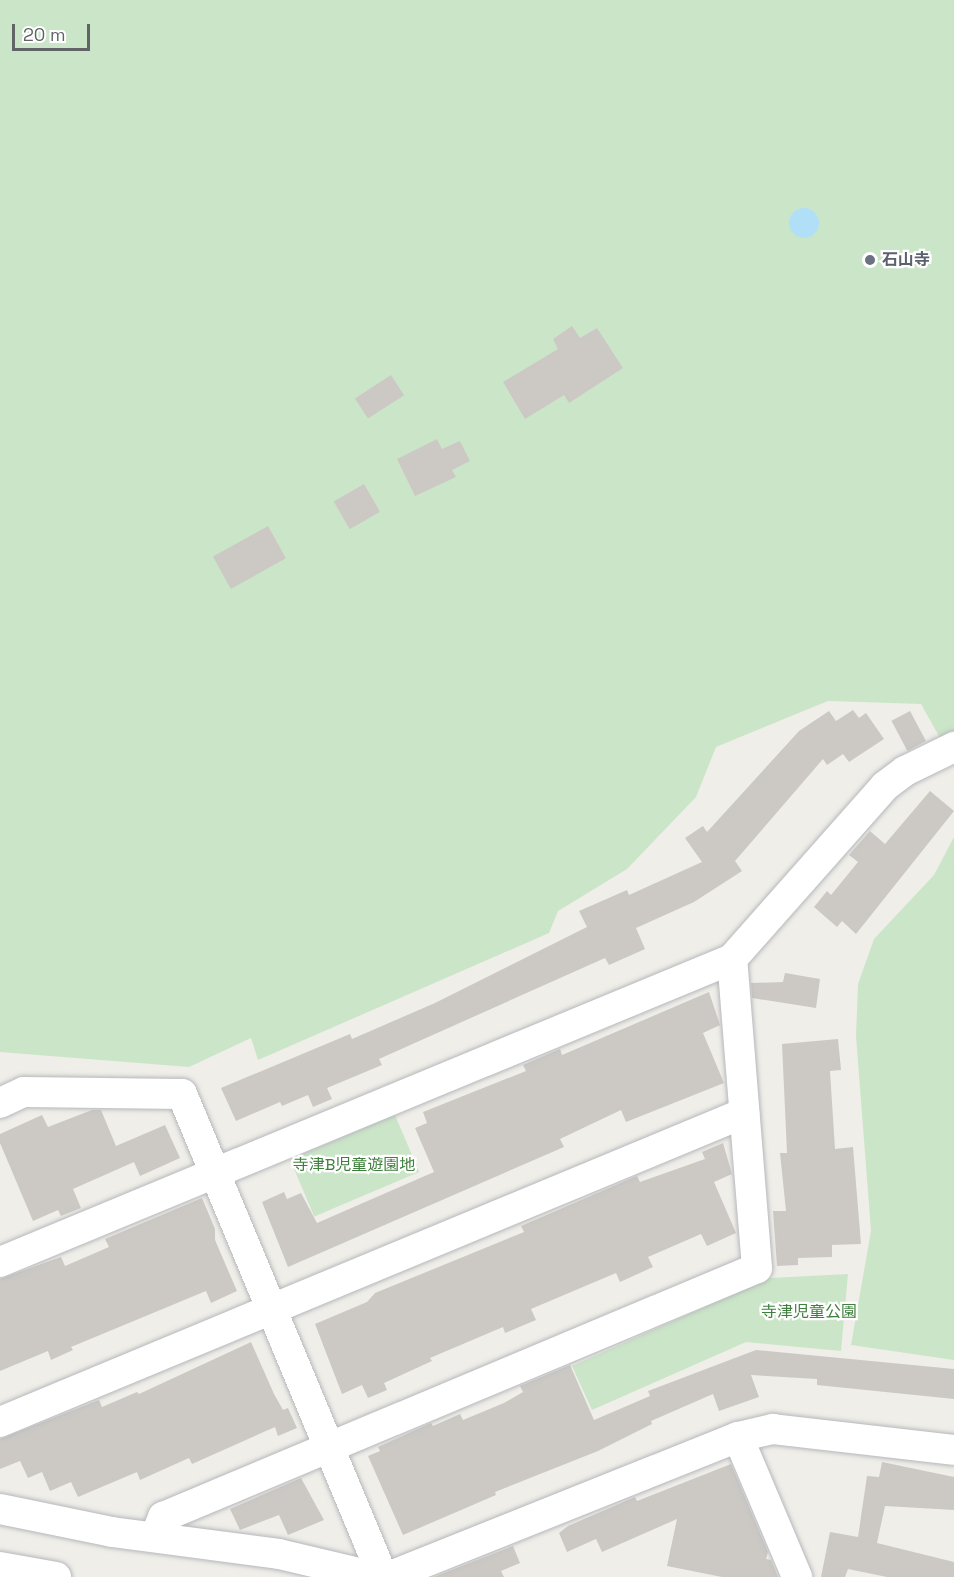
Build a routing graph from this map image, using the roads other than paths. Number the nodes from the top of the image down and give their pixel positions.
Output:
1 (954, 747) edge
2 (732, 959) junction
3 (0, 1103) edge
4 (744, 1113) junction
5 (214, 1173) junction
6 (0, 1262) edge
7 (271, 1310) junction
8 (0, 1422) edge
9 (738, 1437) junction
10 (328, 1448) junction
11 (954, 1450) edge
12 (0, 1509) edge
13 (155, 1537) junction
14 (0, 1567) edge
15 (56, 1577) edge
16 (376, 1577) edge
17 (383, 1577) edge
18 (388, 1577) edge
19 (797, 1577) edge

1 - 2 street
2 - 4 street
2 - 5 street
3 - 5 street
4 - 7 street
4 - 10 street
5 - 6 street
5 - 7 street
7 - 8 street
7 - 10 street
9 - 11 street
9 - 18 street
9 - 19 street
10 - 13 street
10 - 17 street
12 - 13 street
13 - 16 street
14 - 15 street

